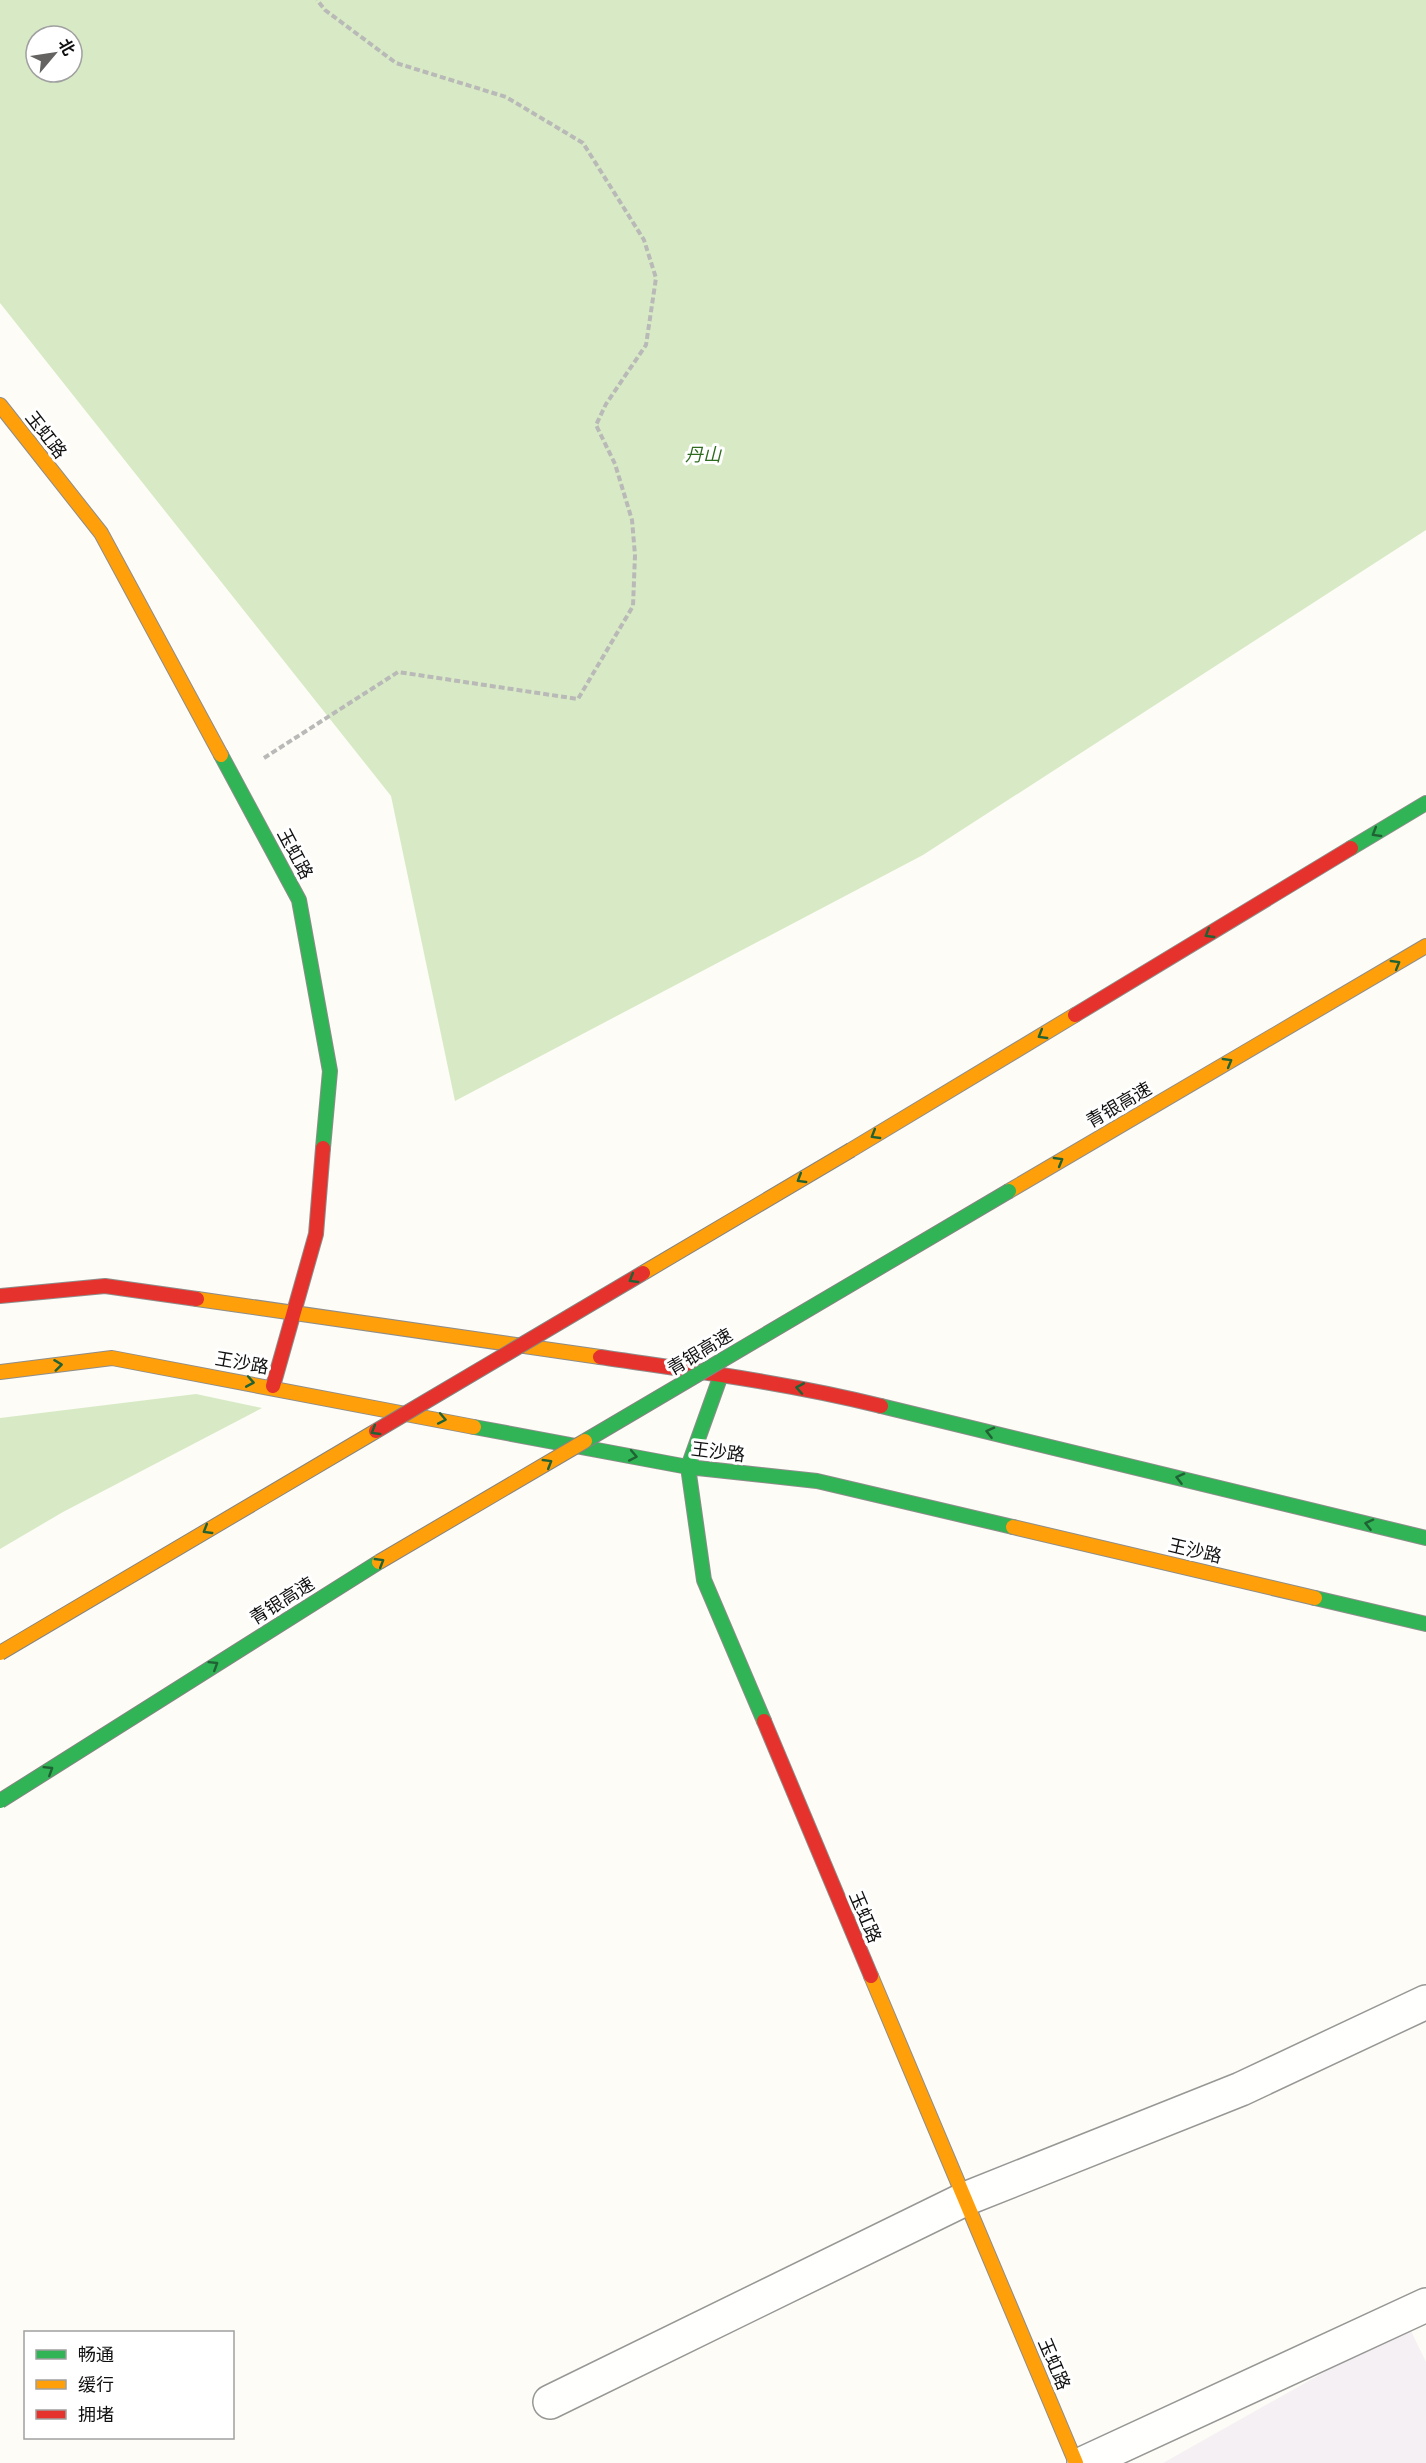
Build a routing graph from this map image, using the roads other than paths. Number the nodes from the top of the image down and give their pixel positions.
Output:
1 (0, 405) edge
2 (1426, 803) edge
3 (1426, 946) edge
4 (0, 1296) edge
5 (296, 1311) junction
6 (0, 1372) edge
7 (721, 1375) junction
8 (273, 1386) junction
9 (688, 1467) junction
10 (1426, 1538) edge
11 (1426, 1624) edge
12 (0, 1653) edge
13 (0, 1801) edge
14 (1426, 2002) edge
15 (965, 2199) junction
16 (1426, 2305) edge
17 (550, 2402) dead end
18 (1076, 2463) edge
19 (1084, 2463) edge

1 - 5 main road, 玉虹路
2 -> 12 main road, bridge
13 -> 3 main road, 青银高速, bridge
4 - 5 main road
5 - 7 main road
5 - 8 main road, 玉虹路
6 -> 8 main road, 王沙路
7 - 9 main road, 玉虹路
10 -> 7 main road
8 -> 9 main road, 王沙路
9 - 11 main road, 王沙路
9 - 15 main road, 玉虹路
14 - 15 street
15 - 17 street
15 - 18 main road, 玉虹路
16 - 19 street

